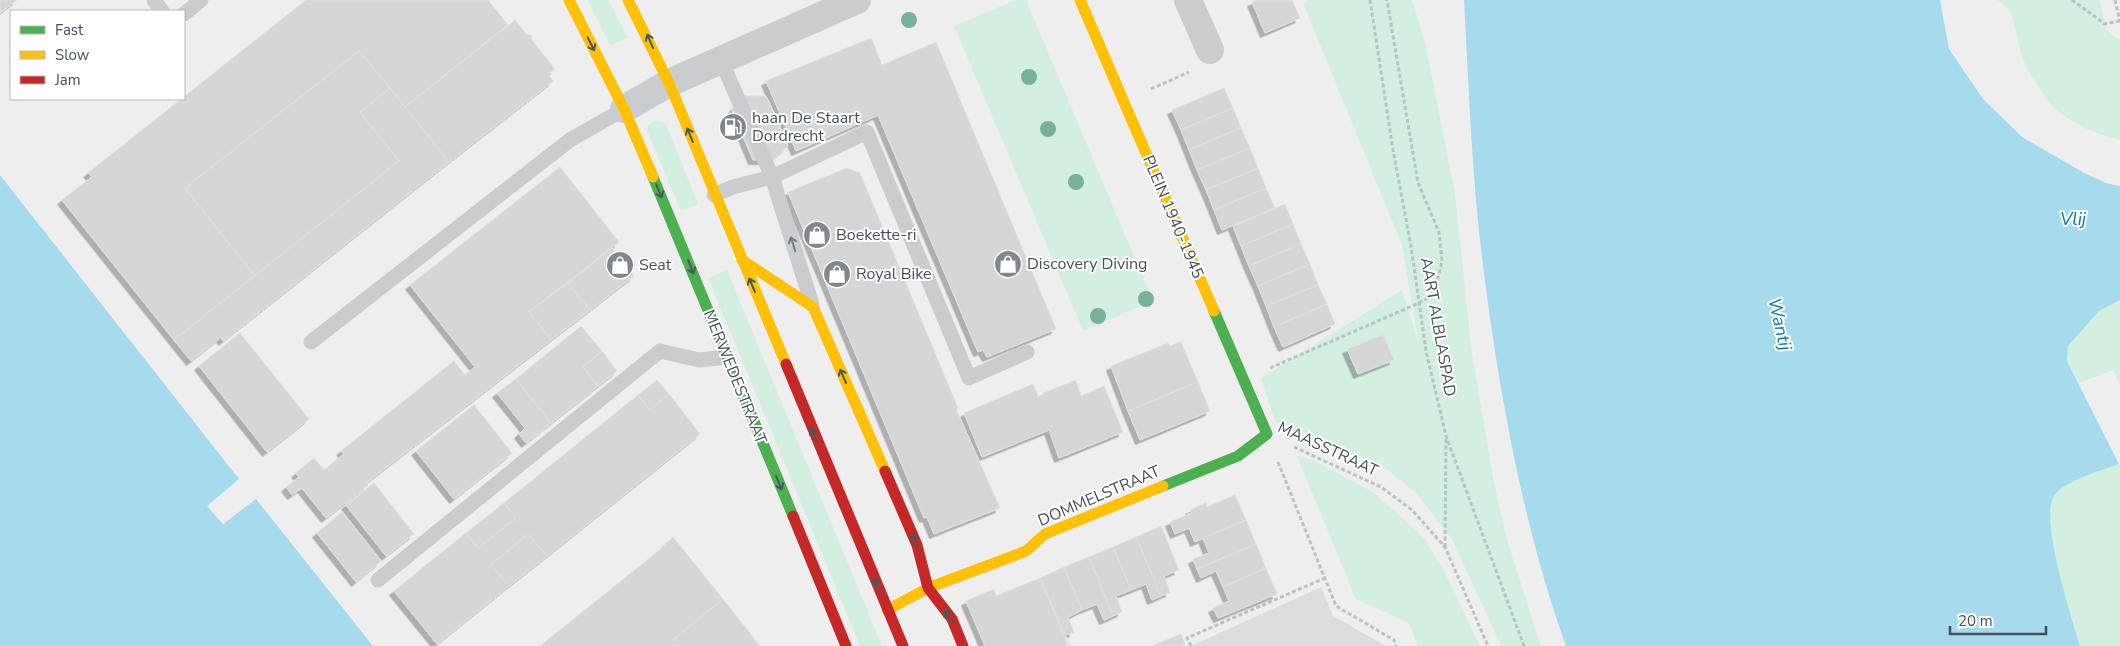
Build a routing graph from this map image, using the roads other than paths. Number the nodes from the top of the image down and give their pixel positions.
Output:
1 (200, 0) edge
2 (569, 0) edge
3 (628, 0) edge
4 (858, 0) edge
5 (1080, 0) edge
6 (1188, 0) edge
7 (185, 13) edge
8 (1210, 50) road end
9 (721, 60) junction
10 (669, 83) junction
11 (624, 108) junction
12 (772, 177) junction
13 (714, 195) junction
14 (742, 260) junction
15 (813, 307) junction
16 (311, 342) dead end
17 (1027, 352) dead end
18 (727, 357) junction
19 (1267, 434) joint
20 (378, 580) dead end
21 (928, 588) junction
22 (887, 610) junction
23 (846, 646) edge
24 (903, 646) edge
25 (963, 646) edge

1 - 7 lane
2 -> 11 main road, MERWEDESTRAAT
10 -> 3 main road
4 - 9 street
5 - 19 main road, PLEIN 1940-1945
6 - 8 street
9 - 10 street
9 - 12 lane
10 - 11 street
13 -> 10 main road
11 - 16 lane
11 -> 18 main road, MERWEDESTRAAT
12 - 13 lane
15 -> 12 lane
12 - 17 lane
13 - 14 main road
14 - 15 main road
22 -> 14 main road
21 -> 15 main road
18 - 20 lane
18 -> 23 main road, MERWEDESTRAAT
19 - 21 main road, DOMMELSTRAAT
21 - 22 main road, DOMMELSTRAAT
25 -> 21 main road
22 - 24 main road

